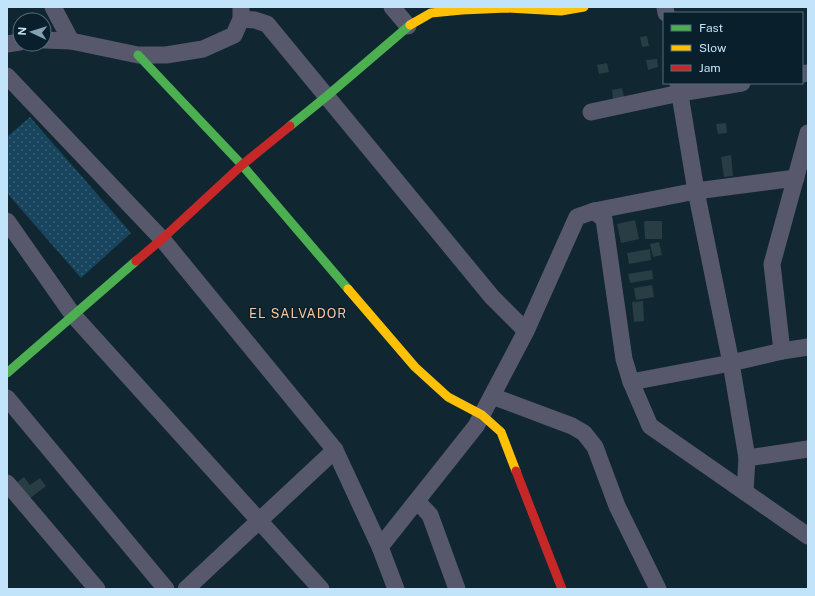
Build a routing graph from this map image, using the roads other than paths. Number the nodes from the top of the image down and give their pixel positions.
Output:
1 (53, 7) edge
2 (392, 7) edge
3 (507, 7) edge
4 (584, 7) edge
5 (241, 13) edge
6 (408, 26) junction
7 (52, 40) edge
8 (71, 41) junction
9 (138, 55) junction
10 (7, 76) edge
11 (729, 84) edge
12 (679, 88) edge
13 (327, 96) junction
14 (591, 112) dead end
15 (808, 133) edge
16 (242, 165) junction
17 (796, 178) junction
18 (696, 191) junction
19 (594, 211) junction
20 (7, 221) edge
21 (162, 239) junction
22 (73, 315) junction
23 (526, 331) junction
24 (808, 347) edge
25 (782, 351) junction
26 (731, 363) junction
27 (7, 373) edge
28 (631, 382) junction
29 (492, 396) junction
30 (7, 398) edge
31 (482, 415) junction
32 (808, 449) edge
33 (334, 450) junction
34 (747, 458) junction
35 (7, 483) edge
36 (745, 492) junction
37 (417, 501) junction
38 (259, 520) junction
39 (808, 536) edge
40 (380, 547) junction
41 (97, 589) edge
42 (166, 589) edge
43 (186, 589) edge
44 (321, 589) edge
45 (396, 589) edge
46 (457, 589) edge
47 (562, 589) edge
48 (658, 589) edge

1 - 8 street
2 - 6 street
3 - 4 street
3 - 6 street
5 - 9 street
5 - 13 street
6 - 13 street
7 - 8 street
8 - 9 street
9 - 16 street
10 - 21 street
11 - 12 street
12 - 14 street
12 - 18 street
13 - 16 street
13 - 23 street
15 - 17 street
16 - 21 street
16 - 31 street
17 - 18 street
17 - 25 street
18 - 19 street
18 - 26 street
19 - 23 street
19 - 28 street
20 - 22 street
21 - 22 street
21 - 33 street
22 - 27 street
22 - 38 street
23 - 29 street
24 - 25 street
25 - 26 street
26 - 28 street
26 - 34 street
28 - 36 street
29 - 31 street
29 - 48 street
30 - 42 street
31 - 37 street
31 - 47 street
32 - 34 street
33 - 38 street
33 - 40 street
34 - 36 street
35 - 41 street
36 - 39 street
37 - 40 street
37 - 46 street
38 - 43 street
38 - 44 street
40 - 45 street

